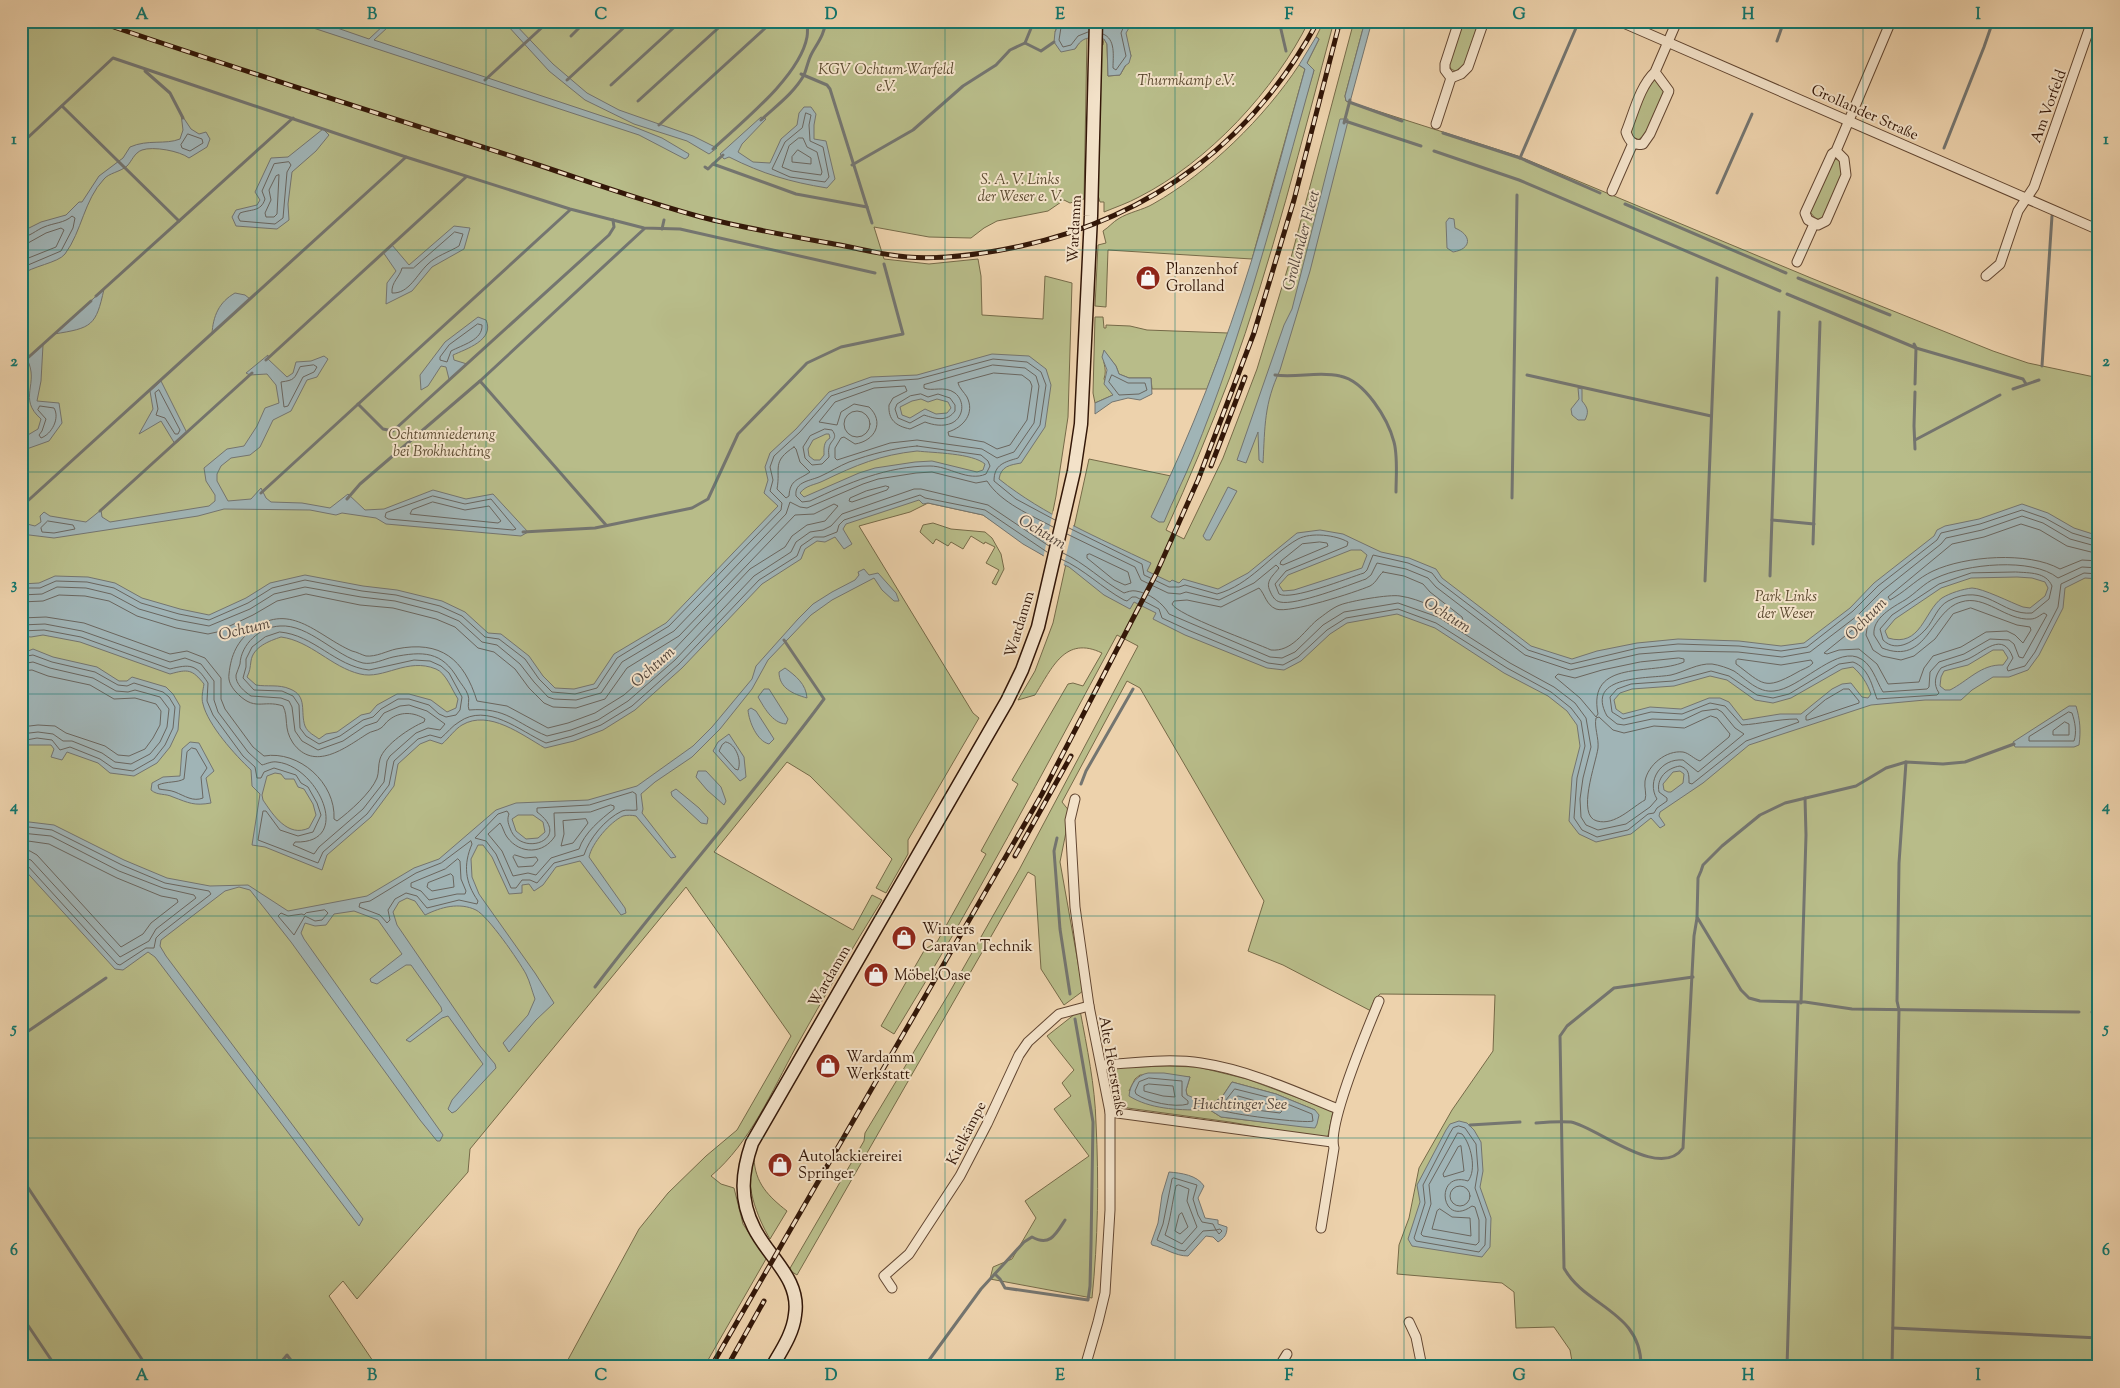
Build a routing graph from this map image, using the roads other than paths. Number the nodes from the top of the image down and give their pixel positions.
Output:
1 (1096, 21) edge
2 (1459, 21) edge
3 (1484, 21) edge
4 (1619, 21) edge
5 (1677, 21) edge
6 (1891, 21) edge
7 (2092, 21) edge
8 (1668, 42) junction
9 (1655, 72) junction
10 (1452, 78) junction
11 (1850, 120) junction
12 (1436, 124) dead end
13 (1633, 143) junction
14 (1836, 150) junction
15 (1612, 191) dead end
16 (2027, 199) junction
17 (1814, 224) junction
18 (2099, 230) edge
19 (1797, 262) dead end
20 (1986, 276) dead end
21 (1075, 799) dead end
22 (1379, 1000) dead end
23 (1089, 1006) junction
24 (1102, 1065) junction
25 (1338, 1109) junction
26 (1110, 1112) junction
27 (1332, 1142) junction
28 (1321, 1228) dead end
29 (892, 1288) dead end
30 (1409, 1322) dead end
31 (1287, 1354) dead end
32 (772, 1367) edge
33 (1085, 1367) edge
34 (1279, 1367) edge
35 (1422, 1367) edge

1 - 32 street, Wardamm
2 - 10 street
3 - 10 street
4 - 8 street, Grollander Straße
5 - 8 street
6 - 11 street
7 - 16 street, Am Vorfeld
8 - 9 street
8 - 11 street, Grollander Straße
9 - 13 street
9 - 13 street
10 - 12 street
11 - 14 street
11 - 16 street, Grollander Straße
13 - 15 street
14 - 17 street
14 - 17 street
16 - 18 street, Grollander Straße
16 - 20 street, Am Vorfeld
17 - 19 street
21 - 23 street, Alte Heerstraße
22 - 25 street
23 - 24 street, Alte Heerstraße
23 - 29 street, Kielkämpe
24 - 25 street
24 - 26 street, Alte Heerstraße
25 - 27 street
26 - 27 street
26 - 33 street, Alte Heerstraße
27 - 28 street
30 - 35 street
31 - 34 street

